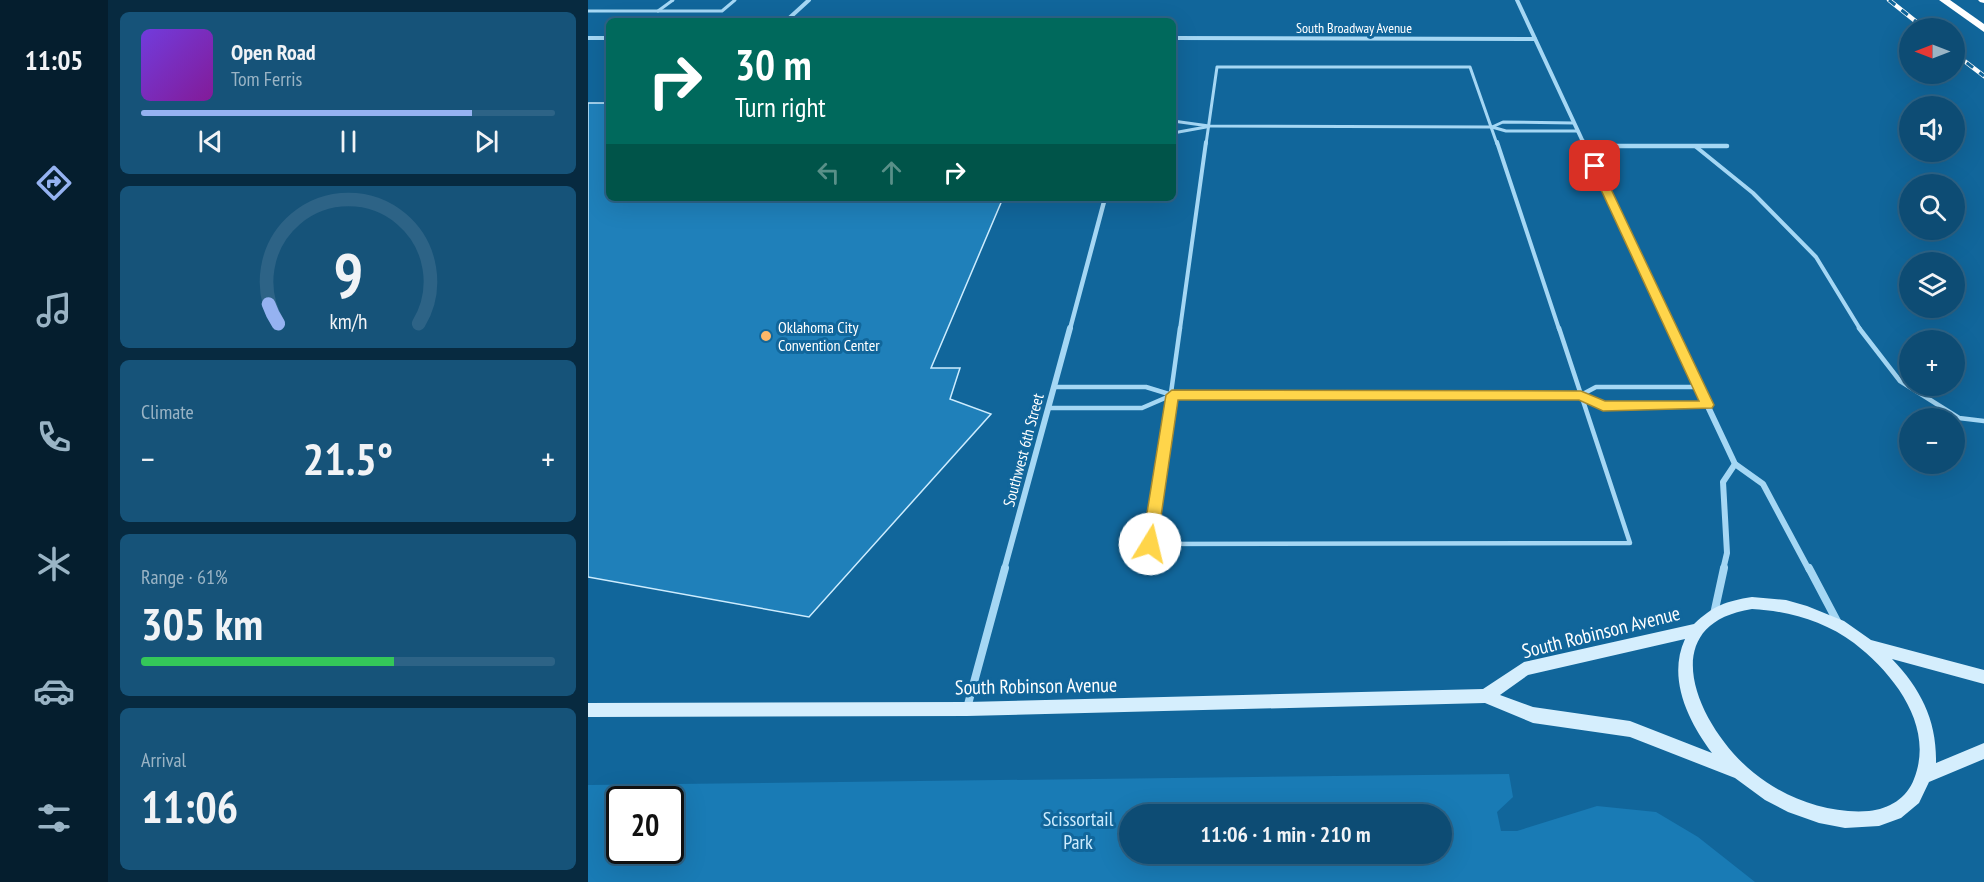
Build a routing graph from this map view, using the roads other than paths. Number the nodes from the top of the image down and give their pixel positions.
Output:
1 (673, 0) edge
2 (735, 0) edge
3 (808, 0) edge
4 (1517, 0) edge
5 (1944, 0) edge
6 (588, 11) edge
7 (658, 11) junction
8 (789, 18) edge
9 (1984, 29) edge
10 (588, 38) edge
11 (606, 38) edge
12 (1176, 38) edge
13 (1535, 39) junction
14 (1176, 121) edge
15 (1574, 123) junction
16 (1209, 126) junction
17 (1492, 127) junction
18 (1578, 131) junction
19 (1176, 132) edge
20 (1586, 146) junction
21 (1695, 146) junction
22 (1727, 146) dead end
23 (1104, 201) edge
24 (1054, 387) junction
25 (1700, 387) junction
26 (1172, 395) junction
27 (1581, 395) junction
28 (1708, 405) junction
29 (1049, 408) junction
30 (1984, 421) edge
31 (1735, 464) junction
32 (1714, 614) junction
33 (1840, 626) junction
34 (1697, 630) junction
35 (1868, 645) junction
36 (1984, 677) edge
37 (1485, 696) junction
38 (967, 709) junction
39 (588, 711) edge
40 (1984, 751) edge
41 (1740, 772) junction
42 (1927, 775) junction

1 - 7 lane
2 - 7 lane
3 - 8 street
4 - 13 street
5 - 9 highway
6 - 7 lane
10 - 11 street
12 - 13 street, South Broadway Avenue
13 - 15 street
14 - 16 lane
15 - 17 lane
15 - 18 street
16 - 17 lane
16 - 17 lane
16 - 19 lane
16 - 26 lane
17 - 18 lane
17 - 27 lane
18 - 20 street
20 - 21 street
20 - 25 street
21 - 22 street
21 - 30 lane
23 - 24 street, Southwest 6th Street
24 - 26 lane
24 - 29 street, Southwest 6th Street
25 - 27 lane
25 - 28 street
26 - 27 lane
26 - 27 lane
26 - 29 lane
27 - 28 lane
28 - 31 street
29 - 38 street, Southwest 6th Street
31 - 32 street
31 - 33 street
32 - 33 main road
32 - 34 main road
33 - 35 main road
34 - 37 main road, South Robinson Avenue
34 - 41 main road
35 - 36 main road
35 - 42 main road
37 - 38 main road, South Robinson Avenue
37 - 41 main road, South Robinson Avenue
38 - 39 main road, South Robinson Avenue
40 - 42 main road
41 - 42 main road

